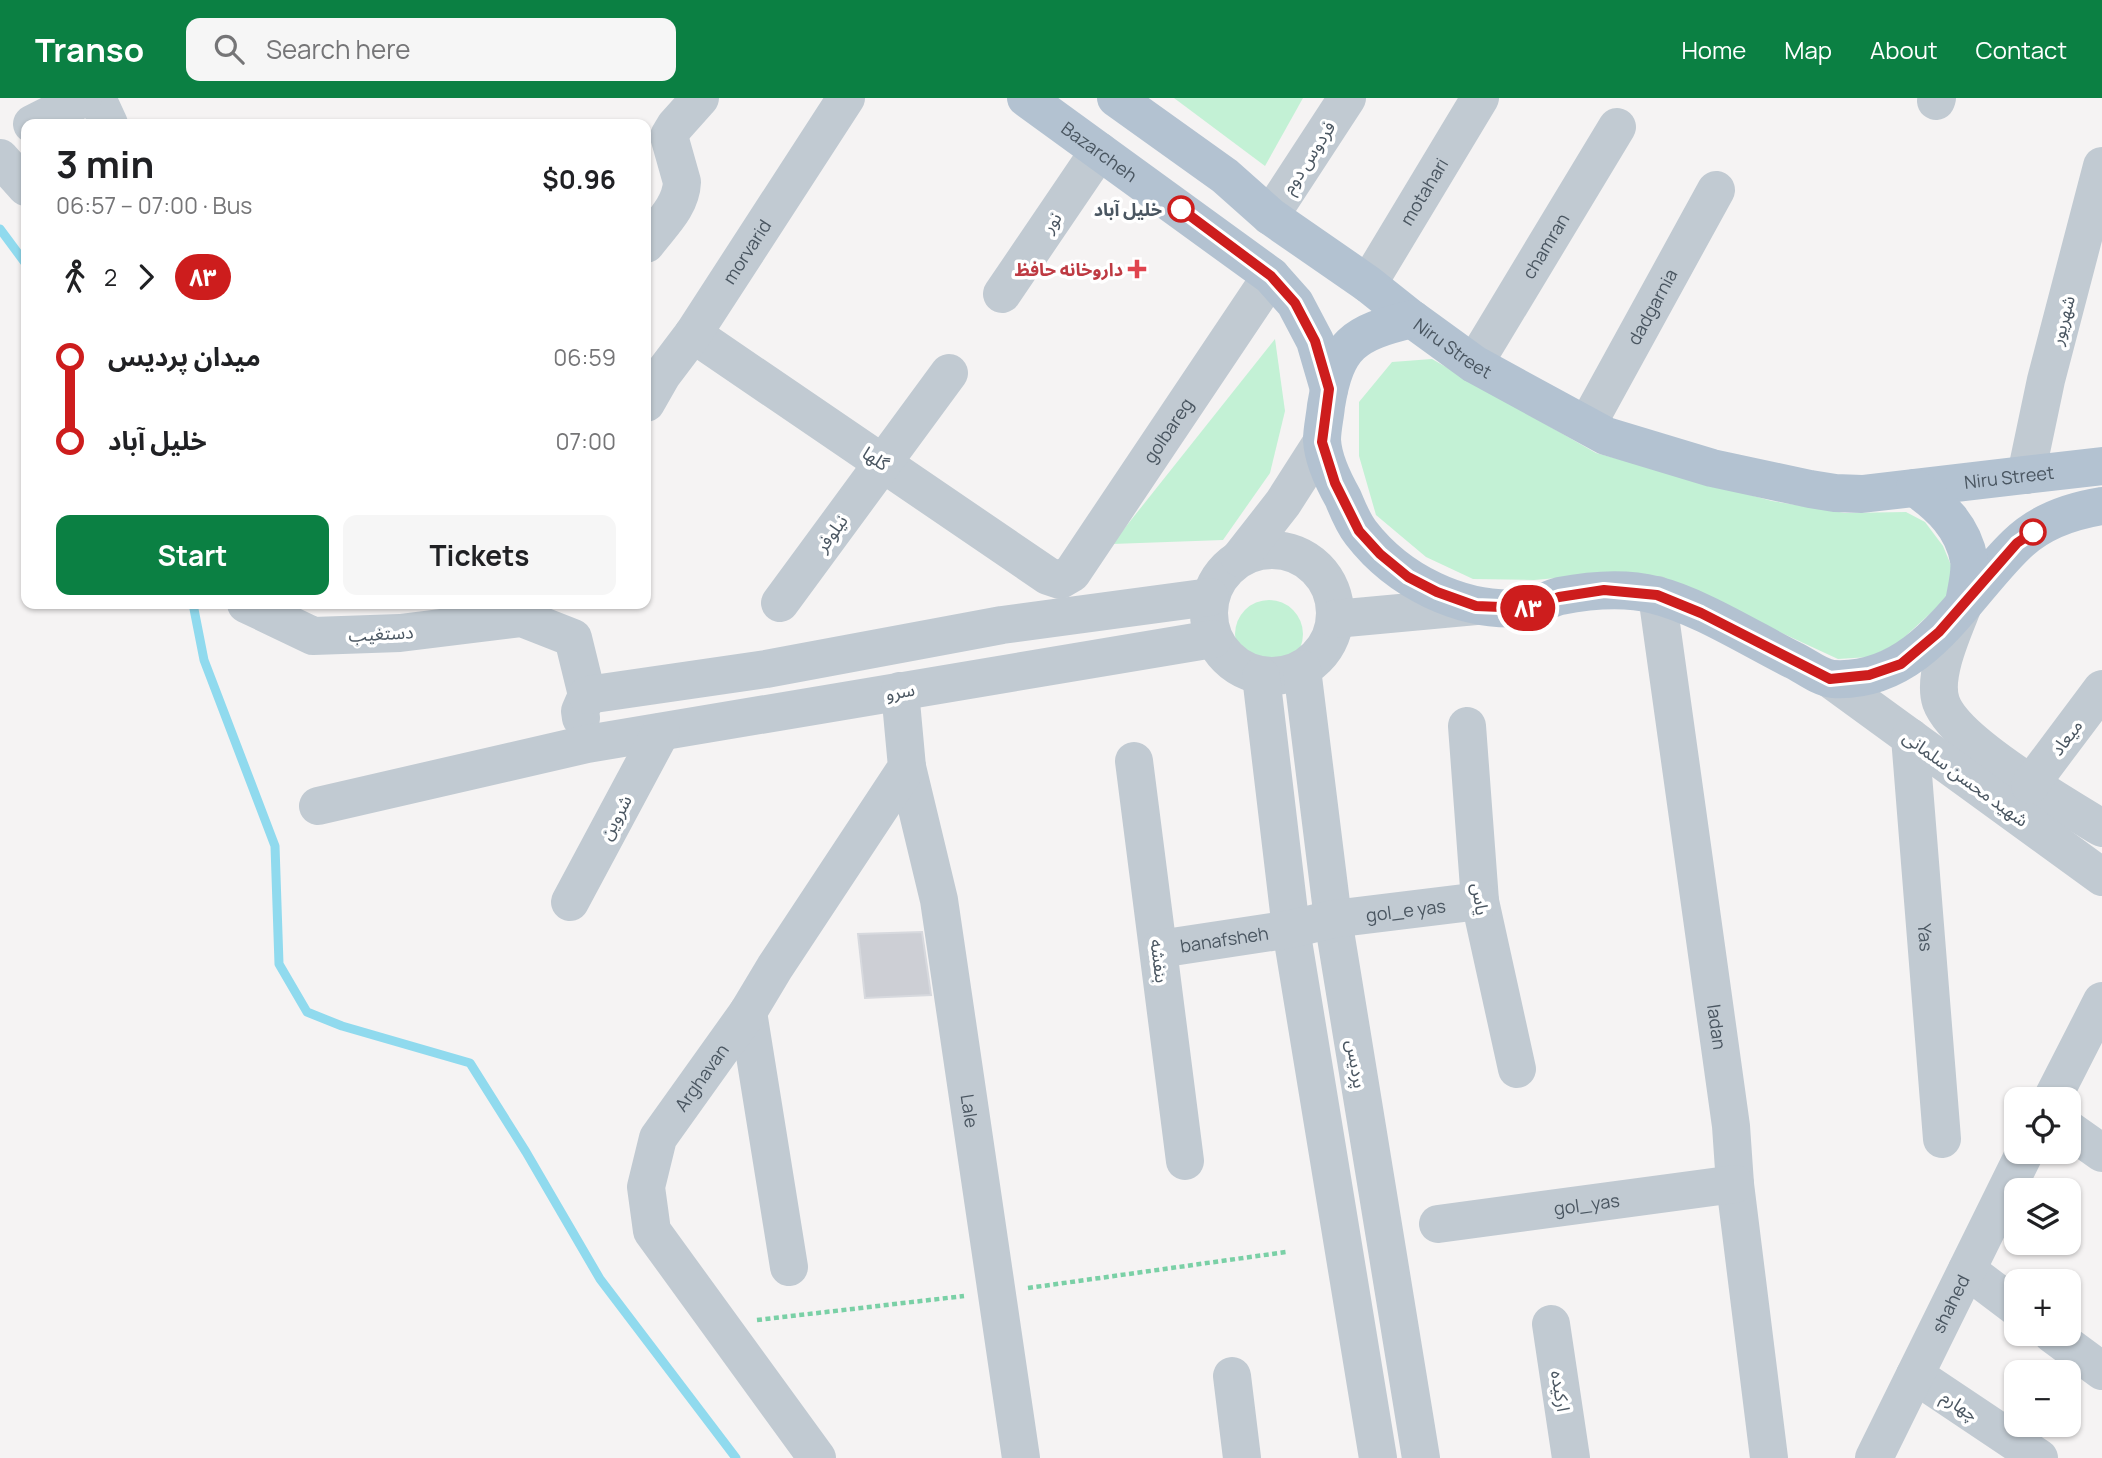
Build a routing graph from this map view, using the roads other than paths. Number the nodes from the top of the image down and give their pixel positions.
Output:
1 (83, 98) edge
2 (97, 98) edge
3 (700, 98) edge
4 (846, 98) edge
5 (1026, 98) edge
6 (1116, 98) edge
7 (1347, 98) edge
8 (1480, 98) edge
9 (42, 119) edge
10 (107, 119) edge
11 (1617, 127) dead end
12 (21, 130) edge
13 (0, 141) edge
14 (1099, 151) junction
15 (0, 158) edge
16 (2101, 173) edge
17 (21, 181) edge
18 (1716, 190) dead end
19 (1270, 216) junction
20 (651, 238) edge
21 (1271, 276) junction
22 (1368, 284) junction
23 (1002, 294) dead end
24 (1412, 319) junction
25 (692, 334) junction
26 (1474, 364) junction
27 (950, 373) dead end
28 (651, 381) edge
29 (1329, 389) junction
30 (1587, 425) junction
31 (1322, 442) junction
32 (882, 462) junction
33 (2102, 466) edge
34 (2026, 475) junction
35 (1915, 488) junction
36 (2102, 506) edge
37 (1240, 558) junction
38 (1060, 580) joint
39 (1657, 595) junction
40 (1210, 597) junction
41 (780, 603) dead end
42 (1964, 603) junction
43 (1476, 606) junction
44 (256, 609) edge
45 (526, 611) edge
46 (409, 618) edge
47 (1335, 619) junction
48 (1213, 639) junction
49 (766, 669) junction
50 (1302, 669) junction
51 (1261, 676) junction
52 (1830, 679) junction
53 (2102, 689) edge
54 (900, 691) junction
55 (587, 695) junction
56 (771, 713) junction
57 (1467, 726) dead end
58 (661, 732) junction
59 (1910, 737) junction
60 (587, 744) junction
61 (1134, 761) dead end
62 (906, 767) junction
63 (2030, 785) junction
64 (318, 806) dead end
65 (2102, 828) edge
66 (2102, 877) edge
67 (1480, 901) junction
68 (570, 902) dead end
69 (1333, 919) junction
70 (1291, 929) junction
71 (1159, 949) junction
72 (2102, 1001) edge
73 (748, 1012) junction
74 (1517, 1069) dead end
75 (2058, 1087) edge
76 (2081, 1138) edge
77 (1942, 1139) dead end
78 (2102, 1153) edge
79 (1185, 1161) dead end
80 (2019, 1164) edge
81 (1735, 1184) junction
82 (1437, 1224) dead end
83 (789, 1267) dead end
84 (1967, 1270) junction
85 (2004, 1298) edge
86 (1551, 1324) dead end
87 (2068, 1346) edge
88 (2102, 1371) edge
89 (1915, 1375) junction
90 (1232, 1376) dead end
91 (817, 1458) edge
92 (1021, 1458) edge
93 (1242, 1458) edge
94 (1378, 1458) edge
95 (1421, 1458) edge
96 (1571, 1458) edge
97 (1769, 1458) edge
98 (1874, 1458) edge
99 (2039, 1458) edge

1 - 9 street
2 - 10 street
3 - 20 street
4 - 25 street, morvarid
5 - 14 main road, Bazarcheh
6 - 19 main road
7 - 19 street, فردوس دوم
8 - 22 street, motahari
11 - 26 street, chamran
12 - 13 street
14 - 21 main road, Bazarcheh
14 - 23 street, نور
15 - 17 street
16 - 34 street, شهریور
18 - 30 street, dadgarnia
19 - 22 main road
21 - 29 main road, Bazarcheh
21 - 38 street, golbareg
22 - 24 main road
24 - 26 main road, Niru Street
24 - 29 main road, Niru Street
25 - 28 street, morvarid
25 - 32 street, گلها
26 - 30 main road, Niru Street
27 - 32 street, نیلوفر
29 - 31 main road, Niru Street
30 - 35 main road, Niru Street
31 - 37 street
31 - 43 main road, Niru Street
32 - 38 street, گلها
32 - 41 street, نیلوفر
33 - 34 main road, Niru Street
34 - 35 main road, Niru Street
35 - 42 main road
36 - 42 main road
37 - 40 street
37 - 47 street
39 - 43 main road, Niru Street
39 - 52 main road, Niru Street
39 - 81 street, ladan
40 - 48 street
40 - 49 street
42 - 52 main road
42 - 63 street, شهید محسن سلمانی
43 - 47 street
44 - 46 street, دستغیب
45 - 46 street, دستغیب
45 - 55 street
47 - 50 street
48 - 51 street
48 - 54 street, سرو
49 - 55 street
49 - 56 street
50 - 51 street
50 - 69 street, پردیس
51 - 70 street
52 - 59 street, شهید محسن سلمانی
53 - 63 street, میعاد
54 - 56 street, سرو
54 - 62 street
55 - 60 street
56 - 58 street, سرو
57 - 67 street, یاس
58 - 60 street, سرو
58 - 68 street, شروین
59 - 66 street, شهید محسن سلمانی
59 - 77 street, Yas
60 - 64 street, سرو
61 - 71 street, بنفشه
62 - 73 street, Arghavan
62 - 92 street, Lale
63 - 65 street, شهید محسن سلمانی
67 - 69 street, gol_e yas
67 - 74 street, یاس
69 - 70 street, gol_e yas
69 - 95 street, پردیس
70 - 71 street, banafsheh
70 - 94 street
71 - 79 street, بنفشه
72 - 75 street
73 - 83 street
73 - 91 street, Arghavan
76 - 78 street
80 - 84 street, shahed
81 - 82 street, gol_yas
81 - 97 street, ladan
84 - 85 street
84 - 89 street, shahed
86 - 96 street, ارکیده
87 - 88 street
89 - 98 street, shahed
89 - 99 street, چهارم
90 - 93 street

